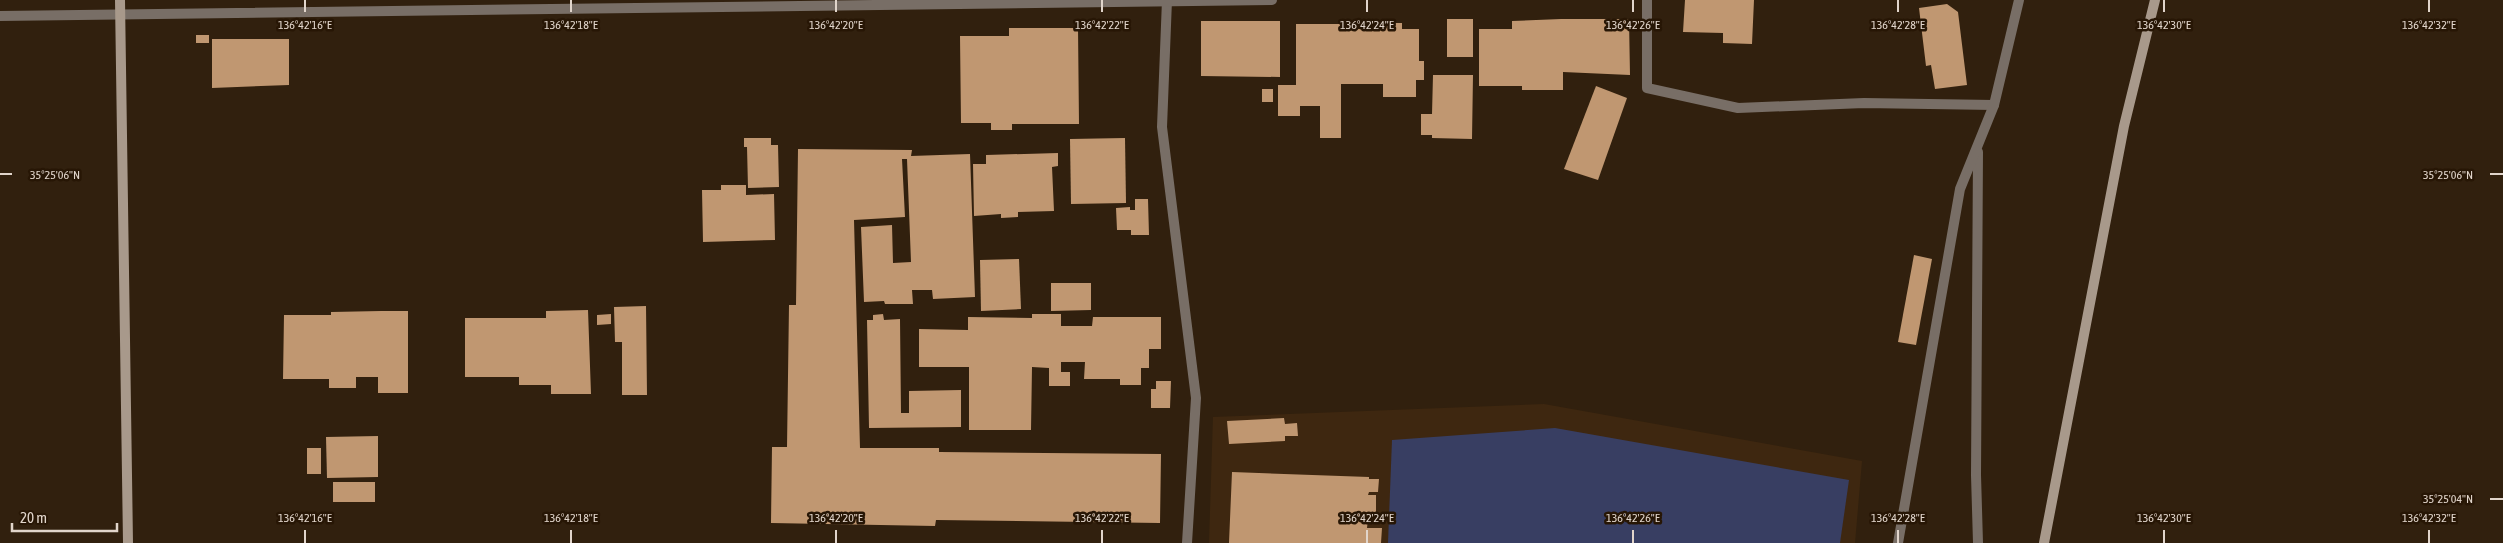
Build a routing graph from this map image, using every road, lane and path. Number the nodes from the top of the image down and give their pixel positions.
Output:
1 (120, 0) edge
2 (1272, 0) edge
3 (1647, 0) edge
4 (2019, 0) edge
5 (2156, 0) edge
6 (1167, 1) edge
7 (120, 15) junction
8 (0, 16) edge
9 (1994, 105) junction
10 (1978, 145) junction
11 (128, 543) edge
12 (1187, 543) edge
13 (1898, 543) edge
14 (1978, 543) edge
15 (2044, 543) edge

1 - 7 street
2 - 6 street
3 - 9 street
4 - 9 street
5 - 15 street
6 - 7 street
6 - 12 street
7 - 8 street
7 - 11 street
9 - 10 street
10 - 13 street
10 - 14 street

